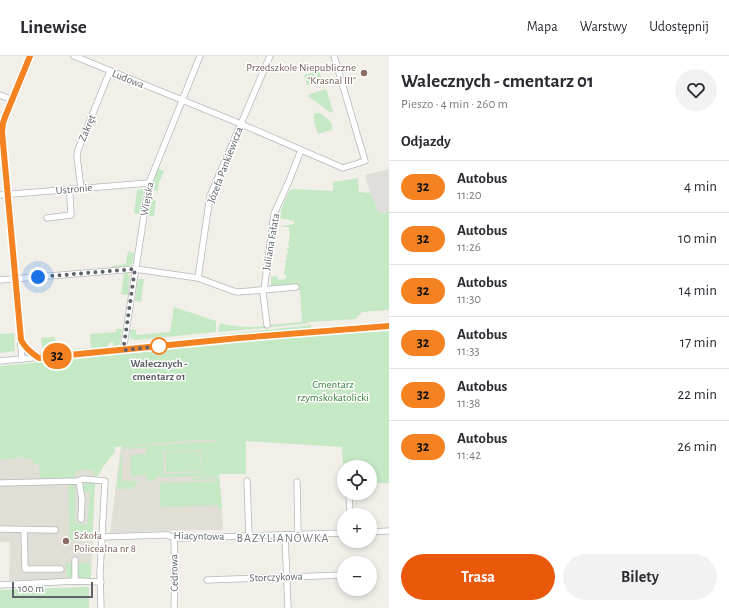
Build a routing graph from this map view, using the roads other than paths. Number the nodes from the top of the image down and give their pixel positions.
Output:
1 (30, 56) edge
2 (74, 56) edge
3 (200, 56) edge
4 (270, 56) edge
5 (334, 56) edge
6 (110, 72) junction
7 (0, 95) edge
8 (12, 100) junction
9 (182, 101) junction
10 (241, 124) junction
11 (1, 128) edge
12 (301, 150) junction
13 (149, 183) junction
14 (81, 188) junction
15 (69, 189) junction
16 (0, 195) edge
17 (8, 195) junction
18 (47, 218) dead end
19 (135, 269) junction
20 (198, 278) junction
21 (15, 279) junction
22 (0, 280) edge
23 (296, 287) dead end
24 (263, 291) junction
25 (266, 325) dead end
26 (389, 326) edge
27 (21, 340) junction
28 (125, 350) junction
29 (39, 358) junction
30 (22, 359) junction
31 (0, 361) edge
32 (247, 481) dead end
33 (78, 482) junction
34 (297, 482) dead end
35 (0, 483) edge
36 (81, 519) dead end
37 (0, 529) edge
38 (24, 530) junction
39 (55, 530) dead end
40 (389, 531) edge
41 (377, 532) edge
42 (337, 533) edge
43 (285, 534) junction
44 (298, 534) junction
45 (249, 536) junction
46 (102, 537) junction
47 (174, 538) junction
48 (75, 560) dead end
49 (61, 569) dead end
50 (337, 575) edge
51 (287, 577) junction
52 (207, 580) dead end
53 (75, 581) junction
54 (100, 582) junction
55 (0, 585) edge
56 (101, 608) edge
57 (174, 608) edge
58 (288, 608) edge

1 - 8 street
2 - 6 street, Ludowa
3 - 9 street, Wiejska
4 - 10 street, Józefa Pankiewicza
5 - 12 street, Ludowa
6 - 9 street, Ludowa
6 - 14 street, Zakręt
7 - 8 street
8 - 11 street
9 - 10 street, Ludowa
9 - 13 street, Wiejska
10 - 12 street, Ludowa
10 - 20 street, Józefa Pankiewicza
11 - 17 street
12 - 24 street, Juliana Fałata
13 - 14 street, Ustronie
13 - 19 street, Wiejska
14 - 15 street, Ustronie
15 - 17 street, Ustronie
15 - 18 street
16 - 17 street, Ustronie
17 - 21 street
19 - 20 street
19 - 21 street
19 - 28 street, Wiejska
20 - 24 street
21 - 22 street
21 - 27 street
23 - 24 street
24 - 25 street, Juliana Fałata
26 - 28 street
27 - 29 street
27 - 30 street
28 - 29 street
29 - 30 street
30 - 31 street
32 - 45 street
33 - 35 street
33 - 36 street
33 - 46 street
34 - 44 street
37 - 38 street
38 - 39 street
38 - 49 street
40 - 41 street
42 - 44 street, Hiacyntowa
43 - 44 street, Hiacyntowa
43 - 45 street, Hiacyntowa
43 - 51 street
45 - 47 street, Hiacyntowa
46 - 47 street, Hiacyntowa
46 - 54 street
47 - 57 street, Cedrowa
48 - 53 street
50 - 51 street, Storczykowa
51 - 52 street, Storczykowa
51 - 58 street
53 - 54 street
53 - 55 street
54 - 56 street

